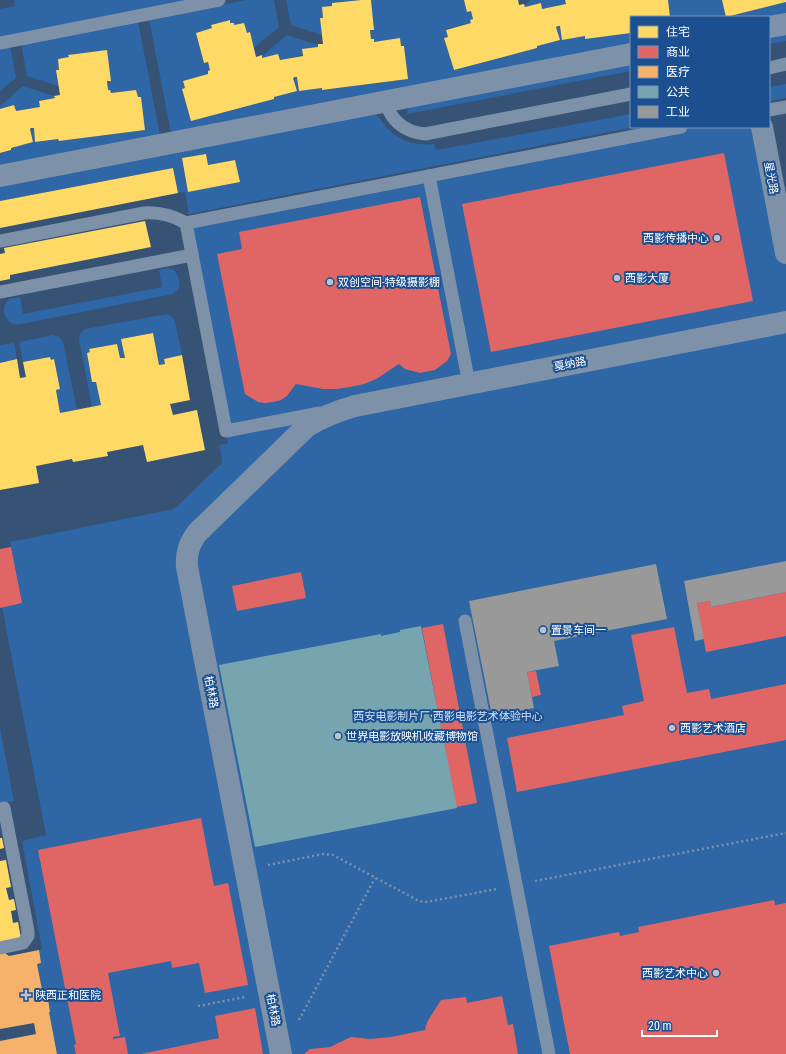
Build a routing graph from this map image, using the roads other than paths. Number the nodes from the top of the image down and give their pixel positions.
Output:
1 (219, 0) edge
2 (786, 24) edge
3 (770, 27) edge
4 (0, 42) edge
5 (630, 54) edge
6 (786, 64) edge
7 (770, 68) edge
8 (630, 94) edge
9 (385, 101) junction
10 (786, 107) edge
11 (770, 110) edge
12 (676, 128) edge
13 (762, 128) edge
14 (0, 176) edge
15 (429, 176) junction
16 (186, 223) junction
17 (0, 241) edge
18 (786, 253) edge
19 (192, 255) junction
20 (0, 292) edge
21 (786, 322) edge
22 (470, 384) junction
23 (355, 406) junction
24 (465, 621) dead end
25 (4, 808) dead end
26 (0, 948) edge
27 (281, 1054) edge
28 (549, 1054) edge

1 - 4 lane
2 - 3 street
5 - 9 street
6 - 7 lane
8 - 9 lane
9 - 14 street
10 - 11 lane
12 - 15 lane
13 - 18 street, 星光路
15 - 16 lane
15 - 22 lane
16 - 17 lane
16 - 19 lane
19 - 20 lane
19 - 23 lane
21 - 22 street, 戛纳路
22 - 23 street, 戛纳路
23 - 27 street, 柏林路
24 - 28 lane
25 - 26 lane

